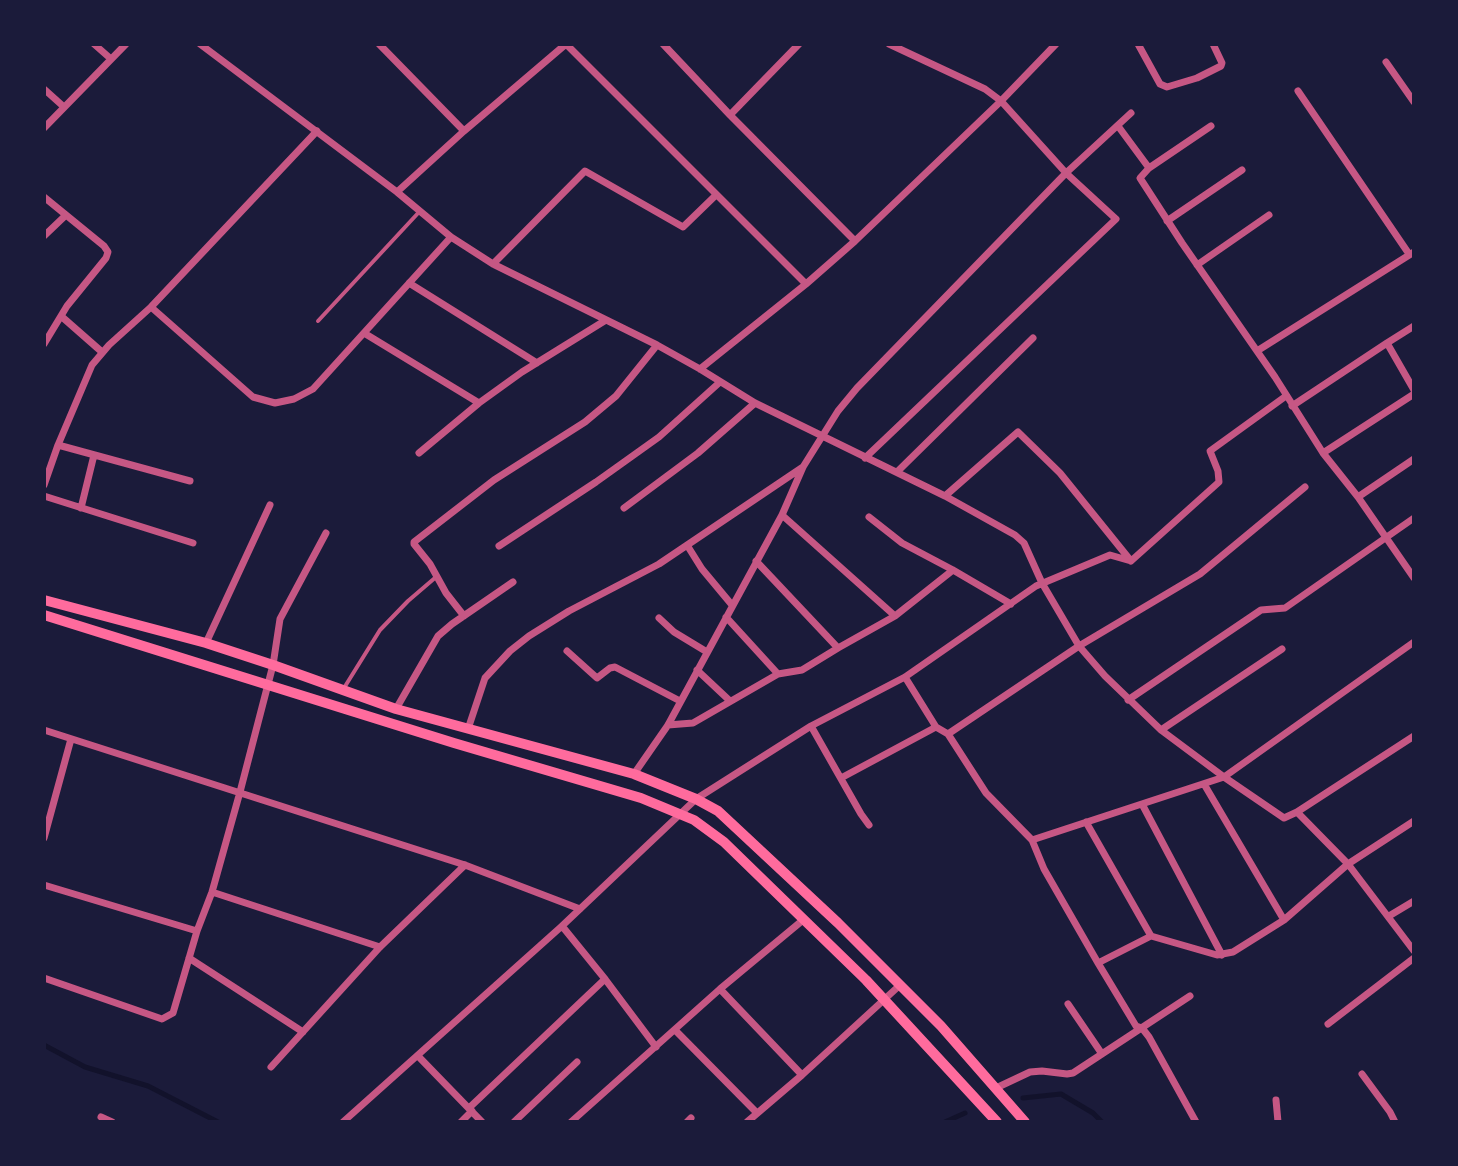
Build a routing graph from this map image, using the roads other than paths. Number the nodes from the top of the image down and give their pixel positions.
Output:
1 (94, 44) edge
2 (126, 44) edge
3 (200, 44) edge
4 (379, 44) edge
5 (566, 44) edge
6 (663, 44) edge
7 (799, 44) edge
8 (889, 44) edge
9 (1055, 44) edge
10 (1138, 44) edge
11 (1213, 44) edge
12 (111, 59) junction
13 (1386, 62) dead end
14 (44, 89) edge
15 (1298, 91) dead end
16 (1001, 101) junction
17 (1414, 102) edge
18 (64, 107) junction
19 (1131, 113) dead end
20 (730, 115) junction
21 (1118, 126) junction
22 (1211, 126) dead end
23 (44, 128) edge
24 (317, 131) junction
25 (464, 131) junction
26 (1149, 168) junction
27 (1242, 170) dead end
28 (1066, 173) junction
29 (397, 192) junction
30 (716, 195) junction
31 (44, 197) edge
32 (420, 211) junction
33 (66, 215) junction
34 (1269, 215) dead end
35 (1167, 221) junction
36 (44, 236) edge
37 (451, 237) junction
38 (855, 241) junction
39 (1412, 253) edge
40 (493, 264) junction
41 (1197, 265) junction
42 (409, 283) junction
43 (806, 284) junction
44 (151, 307) junction
45 (61, 316) junction
46 (606, 320) junction
47 (318, 321) dead end
48 (1414, 326) edge
49 (364, 333) junction
50 (1033, 338) dead end
51 (1387, 343) junction
52 (44, 344) edge
53 (657, 345) junction
54 (1257, 351) junction
55 (102, 352) junction
56 (537, 363) junction
57 (700, 369) junction
58 (720, 382) junction
59 (1414, 392) edge
60 (1286, 396) junction
61 (479, 403) junction
62 (755, 403) junction
63 (1292, 406) junction
64 (822, 437) junction
65 (58, 445) junction
66 (419, 453) dead end
67 (1323, 453) junction
68 (94, 455) junction
69 (865, 458) junction
70 (1414, 459) edge
71 (803, 467) junction
72 (897, 472) junction
73 (190, 481) dead end
74 (44, 485) edge
75 (1305, 487) dead end
76 (44, 496) edge
77 (945, 496) junction
78 (1358, 497) junction
79 (270, 505) dead end
80 (81, 508) junction
81 (624, 508) dead end
82 (782, 515) junction
83 (869, 517) dead end
84 (1414, 518) edge
85 (326, 533) dead end
86 (1385, 538) junction
87 (193, 543) dead end
88 (687, 545) junction
89 (499, 546) dead end
90 (756, 561) junction
91 (1131, 561) junction
92 (953, 570) junction
93 (436, 577) junction
94 (1414, 578) edge
95 (513, 582) dead end
96 (1042, 583) junction
97 (44, 600) edge
98 (1011, 604) junction
99 (732, 605) junction
100 (44, 615) edge
101 (464, 616) junction
102 (895, 616) junction
103 (726, 617) junction
104 (659, 618) dead end
105 (1414, 642) edge
106 (206, 643) junction
107 (1079, 646) junction
108 (838, 648) junction
109 (1282, 649) dead end
110 (567, 651) dead end
111 (707, 652) junction
112 (273, 665) junction
113 (697, 670) junction
114 (778, 674) junction
115 (905, 677) junction
116 (268, 684) junction
117 (343, 690) junction
118 (1128, 700) junction
119 (680, 701) junction
120 (730, 701) junction
121 (396, 709) junction
122 (668, 725) junction
123 (811, 726) junction
124 (936, 727) junction
125 (468, 729) junction
126 (44, 730) edge
127 (1161, 730) junction
128 (948, 734) junction
129 (1414, 737) edge
130 (71, 739) junction
131 (634, 774) junction
132 (1224, 777) junction
133 (841, 778) junction
134 (1204, 784) junction
135 (240, 792) junction
136 (696, 799) junction
137 (1142, 804) junction
138 (1297, 812) junction
139 (680, 814) junction
140 (1414, 821) edge
141 (1086, 822) junction
142 (869, 825) dead end
143 (44, 838) edge
144 (1032, 840) junction
145 (1348, 864) junction
146 (465, 865) junction
147 (44, 885) edge
148 (212, 892) junction
149 (1414, 901) edge
150 (580, 909) junction
151 (1389, 916) junction
152 (803, 920) junction
153 (1284, 920) junction
154 (562, 926) junction
155 (197, 931) junction
156 (1151, 936) junction
157 (380, 947) junction
158 (1414, 951) edge
159 (1222, 955) junction
160 (189, 958) junction
161 (1414, 958) edge
162 (1098, 963) junction
163 (44, 978) edge
164 (605, 979) junction
165 (900, 985) junction
166 (720, 989) junction
167 (1190, 996) dead end
168 (884, 1001) junction
169 (1068, 1004) dead end
170 (1328, 1024) dead end
171 (1142, 1028) junction
172 (675, 1030) junction
173 (303, 1032) junction
174 (656, 1047) junction
175 (1102, 1054) junction
176 (418, 1056) junction
177 (577, 1062) dead end
178 (271, 1067) dead end
179 (1362, 1074) dead end
180 (802, 1075) junction
181 (996, 1088) junction
182 (1276, 1100) dead end
183 (470, 1110) junction
184 (757, 1113) junction
185 (101, 1117) dead end
186 (112, 1122) edge
187 (343, 1122) edge
188 (461, 1122) edge
189 (482, 1122) edge
190 (514, 1122) edge
191 (571, 1122) edge
192 (747, 1122) edge
193 (997, 1122) edge
194 (1025, 1122) edge
195 (1196, 1122) edge
196 (1278, 1122) edge
197 (1395, 1122) edge

1 - 12 street
2 - 12 street
3 - 24 street
4 - 25 street
5 - 25 street
5 - 30 street
6 - 20 street
7 - 20 street
8 - 16 street
9 - 16 street
10 - 11 street
12 - 18 street
13 - 17 street
14 - 18 street
15 - 39 street
16 - 28 street
16 - 38 street
18 - 23 street
19 - 21 street
20 - 38 street
21 - 26 street
21 - 28 street
22 - 26 street
24 - 29 street
24 - 44 street
25 - 29 street
26 - 35 street
27 - 35 street
28 - 64 street
28 - 69 street
29 - 32 street
30 - 40 street
30 - 43 street
31 - 33 street
32 - 37 street
32 - 47 lane
33 - 36 street
33 - 45 street
34 - 41 street
35 - 41 street
37 - 40 street
37 - 42 street
38 - 43 street
39 - 54 street
40 - 46 street
41 - 54 street
42 - 49 street
42 - 56 street
43 - 57 street
44 - 49 street
44 - 55 street
45 - 52 street
45 - 55 street
46 - 53 street
46 - 56 street
48 - 51 street
49 - 61 street
50 - 72 street
51 - 59 street
51 - 63 street
53 - 57 street
53 - 93 street
54 - 60 street
55 - 65 street
56 - 61 street
57 - 58 street
58 - 62 street
58 - 89 street
59 - 67 street
60 - 63 street
60 - 91 street
61 - 66 street
62 - 64 street
62 - 81 street
63 - 67 street
64 - 69 street
64 - 71 street
65 - 68 street
65 - 74 street
67 - 78 street
68 - 73 street
68 - 80 street
69 - 72 street
70 - 78 street
71 - 82 street
71 - 88 street
72 - 77 street
75 - 107 street
76 - 80 street
77 - 91 street
77 - 96 street
78 - 86 street
79 - 106 street
80 - 87 street
82 - 90 street
82 - 102 street
83 - 92 street
84 - 86 street
85 - 112 street
86 - 94 street
86 - 118 street
88 - 99 street
88 - 125 street
90 - 99 street
90 - 108 street
91 - 96 street
92 - 98 street
92 - 102 street
93 - 101 street
93 - 117 lane
95 - 101 street
96 - 98 street
96 - 107 street
97 - 106 main road
98 - 115 street
99 - 103 street
100 - 116 main road
101 - 121 street
102 - 108 street
103 - 111 street
103 - 114 street
104 - 111 street
105 - 132 street
106 - 112 main road
107 - 118 street
107 - 128 street
108 - 114 street
109 - 127 street
110 - 119 street
111 - 113 street
112 - 116 street
112 - 117 main road
113 - 119 street
113 - 120 street
114 - 120 street
115 - 123 street
115 - 124 street
116 - 135 street
116 - 139 main road
117 - 121 main road
118 - 127 street
119 - 122 street
120 - 122 street
121 - 125 main road
122 - 131 street
123 - 133 street
123 - 136 street
124 - 128 street
124 - 133 street
125 - 131 main road
126 - 130 street
127 - 132 street
128 - 144 street
129 - 138 street
130 - 135 street
130 - 143 street
131 - 136 main road
132 - 134 street
132 - 138 street
133 - 142 street
134 - 137 street
134 - 153 street
135 - 146 street
135 - 148 street
136 - 139 street
136 - 165 main road
137 - 141 street
137 - 159 street
138 - 145 street
139 - 150 street
139 - 152 main road
140 - 145 street
141 - 144 street
141 - 156 street
144 - 162 street
145 - 151 street
145 - 153 street
146 - 150 street
146 - 157 street
147 - 155 street
148 - 155 street
148 - 157 street
149 - 151 street
150 - 154 street
151 - 158 street
152 - 166 street
152 - 168 main road
153 - 159 street
154 - 164 street
154 - 176 street
155 - 160 street
156 - 159 street
156 - 162 street
157 - 173 street
160 - 163 street
160 - 173 street
161 - 170 street
162 - 171 street
164 - 174 street
164 - 183 street
165 - 168 street
165 - 181 main road
166 - 172 street
166 - 180 street
167 - 171 street
168 - 180 street
168 - 193 main road
169 - 175 street
171 - 175 street
171 - 195 street
172 - 174 street
172 - 184 street
173 - 178 street
174 - 191 street
175 - 181 street
176 - 183 street
176 - 187 street
177 - 190 street
179 - 197 street
180 - 184 street
181 - 194 main road
182 - 196 street
183 - 188 street
183 - 189 street
184 - 192 street
185 - 186 street

